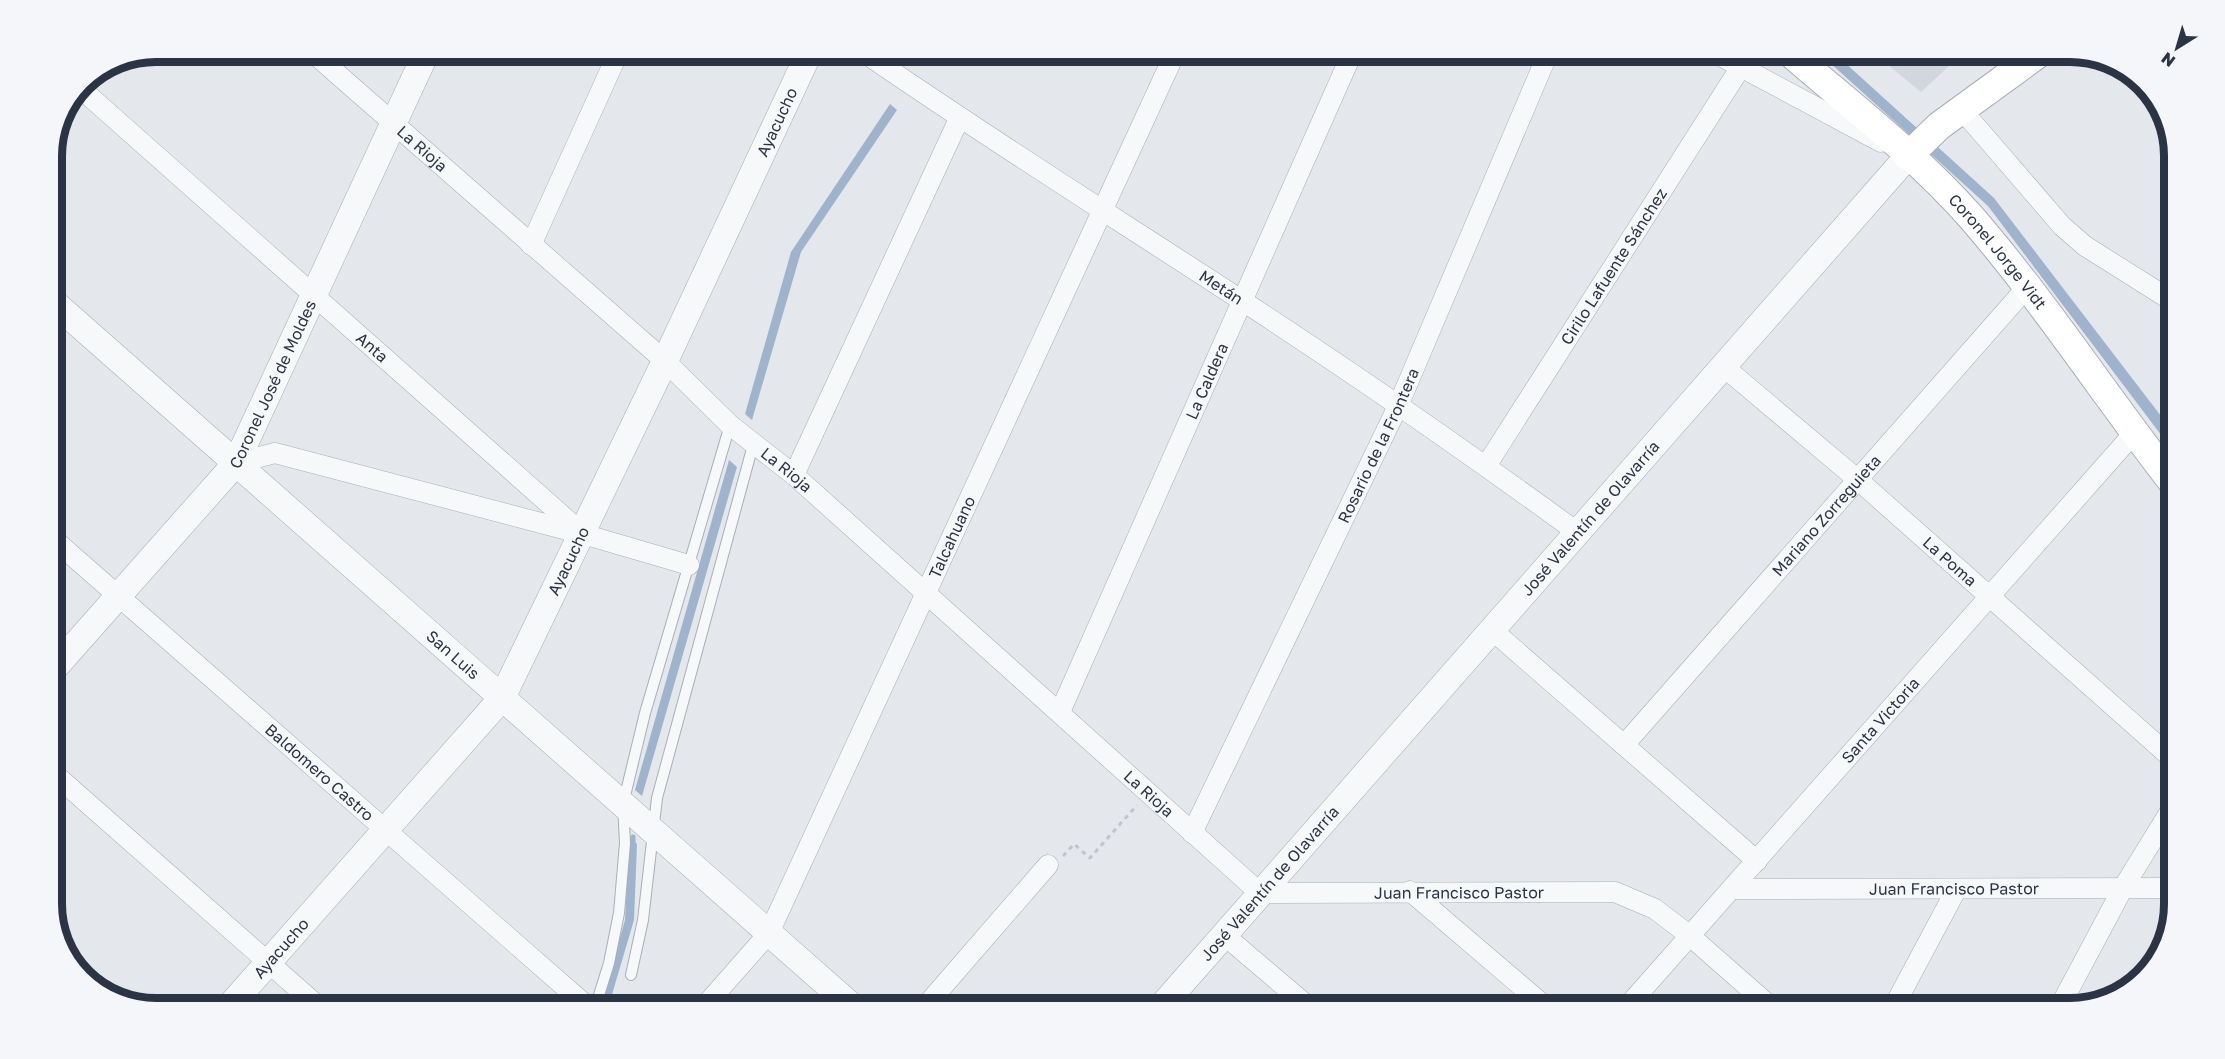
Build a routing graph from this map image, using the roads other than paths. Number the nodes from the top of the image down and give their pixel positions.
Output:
1 (323, 62) edge
2 (422, 62) edge
3 (614, 62) edge
4 (805, 62) edge
5 (878, 62) edge
6 (1171, 62) edge
7 (1348, 62) edge
8 (1544, 62) edge
9 (1745, 62) edge
10 (1752, 62) edge
11 (1802, 62) edge
12 (1999, 62) edge
13 (2026, 62) edge
14 (2012, 73) junction
15 (86, 93) edge
16 (1962, 110) junction
17 (959, 119) junction
18 (392, 123) junction
19 (1912, 152) junction
20 (1101, 210) junction
21 (531, 245) junction
22 (2028, 286) junction
23 (313, 295) junction
24 (2163, 295) edge
25 (1242, 301) junction
26 (62, 310) edge
27 (666, 361) junction
28 (1724, 367) junction
29 (1398, 406) junction
30 (730, 425) junction
31 (2134, 432) junction
32 (753, 445) junction
33 (236, 463) junction
34 (1486, 466) junction
35 (2163, 470) edge
36 (794, 475) junction
37 (1857, 479) junction
38 (1577, 532) junction
39 (583, 534) junction
40 (62, 547) edge
41 (689, 565) junction
42 (925, 592) junction
43 (118, 595) junction
44 (1988, 598) junction
45 (1492, 630) junction
46 (62, 659) edge
47 (502, 698) junction
48 (1060, 712) junction
49 (1624, 746) junction
50 (2164, 751) edge
51 (62, 781) edge
52 (623, 804) junction
53 (2164, 821) edge
54 (385, 829) junction
55 (652, 830) junction
56 (1192, 833) junction
57 (1757, 861) junction
58 (1048, 866) road end
59 (2123, 888) junction
60 (2164, 888) edge
61 (1734, 889) junction
62 (1956, 890) junction
63 (1410, 891) junction
64 (1260, 893) junction
65 (769, 933) junction
66 (1224, 935) junction
67 (1689, 935) junction
68 (268, 963) junction
69 (631, 975) dead end
70 (237, 998) edge
71 (308, 998) edge
72 (578, 998) edge
73 (598, 998) edge
74 (712, 998) edge
75 (843, 998) edge
76 (933, 998) edge
77 (1169, 998) edge
78 (1298, 998) edge
79 (1535, 998) edge
80 (1635, 998) edge
81 (1761, 998) edge
82 (1898, 998) edge
83 (2064, 998) edge

1 - 18 street, La Rioja
2 - 18 street, Coronel José de Moldes
3 - 21 street
4 - 27 street, Ayacucho
5 - 17 street, Metán
6 - 20 street, Talcahuano
7 - 25 street, La Caldera
8 - 29 street, Rosario de la Frontera
9 - 34 street, Cirilo Lafuente Sánchez
10 - 19 street
11 - 19 main road, Coronel Jorge Vidt
12 - 14 lane
13 - 14 main road, José Valentín de Olavarría
14 - 16 main road, José Valentín de Olavarría
15 - 23 street, Anta
16 - 19 main road, José Valentín de Olavarría
16 - 24 street
17 - 20 street, Metán
17 - 36 street
18 - 21 street, La Rioja
18 - 23 street, Coronel José de Moldes
19 - 22 main road, Coronel Jorge Vidt
19 - 28 street, José Valentín de Olavarría
20 - 25 street, Metán
20 - 42 street, Talcahuano
21 - 27 street, La Rioja
22 - 31 main road, Coronel Jorge Vidt
22 - 37 street, Mariano Zorreguieta
23 - 33 street, Coronel José de Moldes
23 - 39 street, Anta
25 - 29 street, Metán
25 - 48 street, La Caldera
26 - 33 street, San Luis
27 - 30 street, La Rioja
27 - 39 street, Ayacucho
28 - 37 street, La Poma
28 - 38 street, José Valentín de Olavarría
29 - 34 street, Metán
29 - 56 street, Rosario de la Frontera
30 - 32 street, La Rioja
30 - 41 lane
31 - 35 main road, Coronel Jorge Vidt
31 - 44 street, Santa Victoria
32 - 36 street, La Rioja
32 - 55 lane
33 - 39 street
33 - 43 street, Coronel José de Moldes
33 - 47 street, San Luis
34 - 38 street, Metán
36 - 42 street, La Rioja
37 - 44 street, La Poma
37 - 49 street, Mariano Zorreguieta
38 - 45 street, José Valentín de Olavarría
39 - 41 street, Anta
39 - 47 street, Ayacucho
40 - 43 street, Baldomero Castro
41 - 52 lane
42 - 48 street, La Rioja
42 - 65 street, Talcahuano
43 - 46 street, Coronel José de Moldes
43 - 54 street, Baldomero Castro
44 - 50 street, La Poma
44 - 57 street, Santa Victoria
45 - 49 street
45 - 64 street, José Valentín de Olavarría
47 - 52 street, San Luis
47 - 54 street, Ayacucho
48 - 56 street, La Rioja
49 - 57 street
51 - 68 street
52 - 55 street, San Luis
52 - 73 lane
53 - 59 street
54 - 68 street, Ayacucho
54 - 72 street, Baldomero Castro
55 - 65 street, San Luis
55 - 69 lane
56 - 64 street, La Rioja
57 - 61 street, Santa Victoria
58 - 76 street
59 - 60 street, Juan Francisco Pastor
59 - 62 street, Juan Francisco Pastor
59 - 83 street
61 - 62 street, Juan Francisco Pastor
61 - 67 street, Santa Victoria
62 - 82 street
63 - 64 street, Juan Francisco Pastor
63 - 67 street, Juan Francisco Pastor
63 - 79 street
64 - 66 street, José Valentín de Olavarría
65 - 74 street, Talcahuano
65 - 75 street, San Luis
66 - 77 street, José Valentín de Olavarría
66 - 78 street
67 - 80 street, Santa Victoria
67 - 81 street, Juan Francisco Pastor
68 - 70 street, Ayacucho
68 - 71 street

